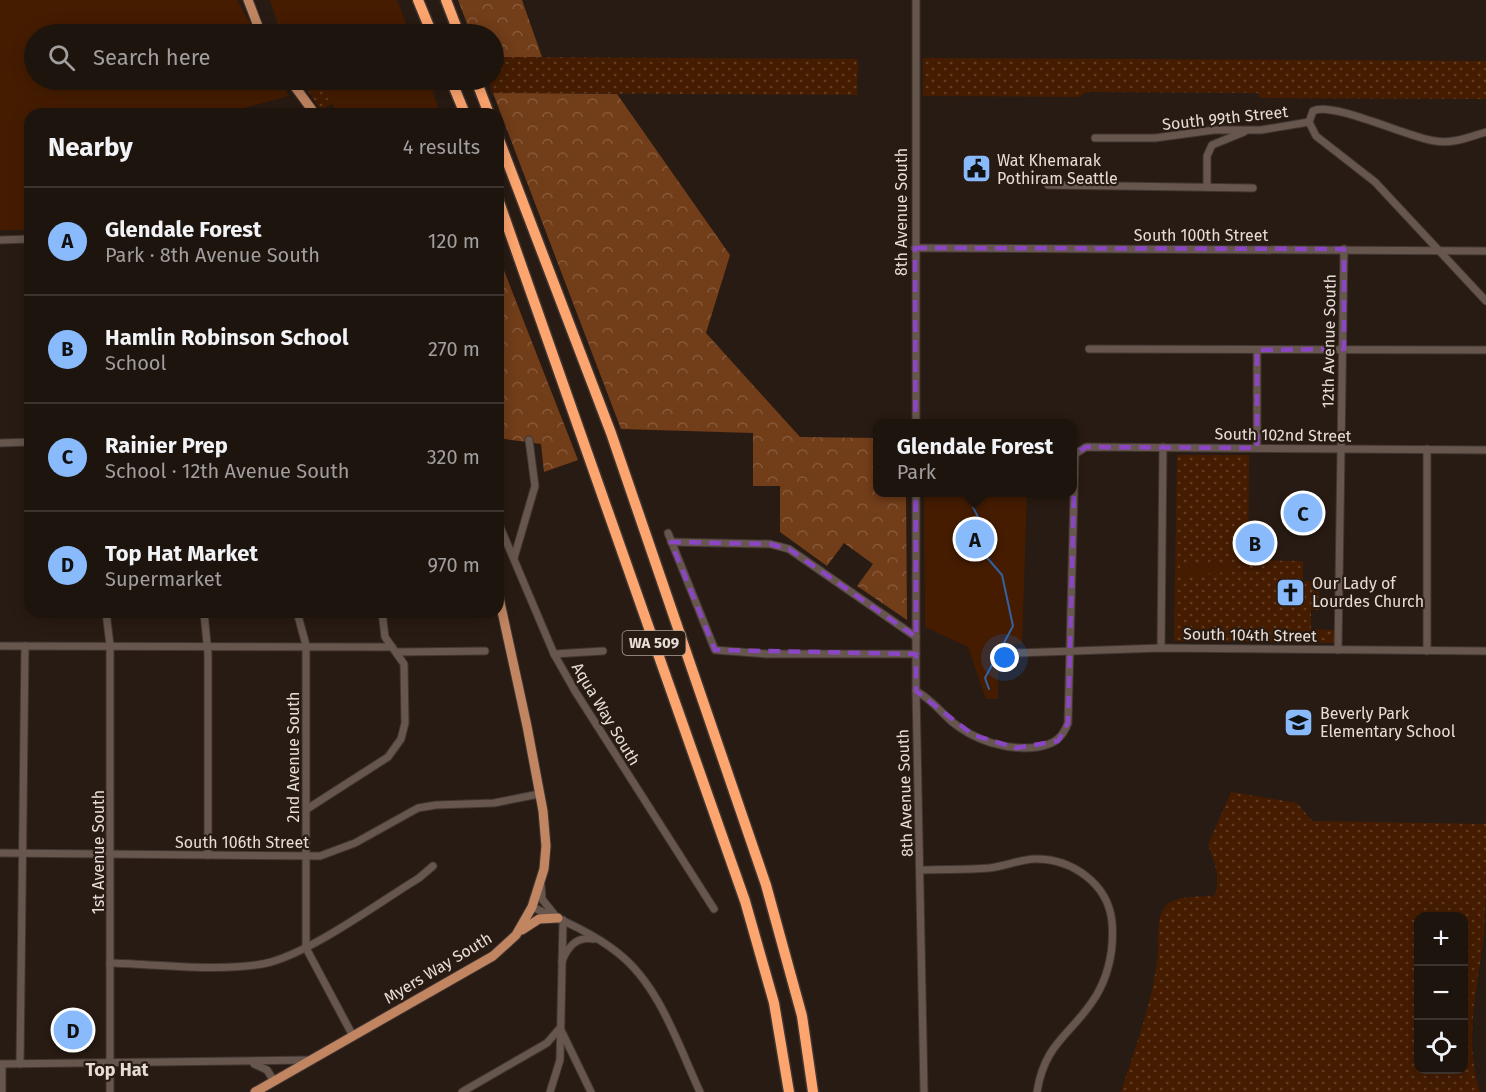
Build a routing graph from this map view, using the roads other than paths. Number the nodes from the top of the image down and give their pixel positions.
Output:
1 (248, 0) edge
2 (418, 0) edge
3 (446, 0) edge
4 (916, 0) edge
5 (257, 24) edge
6 (428, 24) edge
7 (455, 24) edge
8 (297, 90) edge
9 (455, 90) edge
10 (480, 90) edge
11 (311, 108) edge
12 (463, 108) edge
13 (487, 108) edge
14 (1309, 122) junction
15 (1248, 131) junction
16 (1486, 132) edge
17 (1095, 138) dead end
18 (504, 153) edge
19 (1048, 185) dead end
20 (1207, 187) junction
21 (1253, 188) dead end
22 (504, 216) edge
23 (24, 239) edge
24 (0, 240) edge
25 (915, 248) junction
26 (1344, 249) junction
27 (1442, 251) junction
28 (1486, 251) edge
29 (1486, 301) edge
30 (1089, 349) dead end
31 (1344, 349) junction
32 (1257, 350) junction
33 (1486, 350) edge
34 (915, 419) edge
35 (529, 440) dead end
36 (24, 442) edge
37 (0, 443) edge
38 (1163, 447) junction
39 (1257, 448) junction
40 (1339, 449) junction
41 (1427, 449) junction
42 (1486, 450) edge
43 (1077, 452) edge
44 (916, 497) edge
45 (1074, 497) edge
46 (668, 532) dead end
47 (504, 536) edge
48 (671, 542) junction
49 (514, 558) junction
50 (107, 618) edge
51 (205, 618) edge
52 (299, 618) edge
53 (383, 618) edge
54 (503, 618) edge
55 (916, 637) junction
56 (110, 645) junction
57 (207, 645) junction
58 (306, 645) junction
59 (0, 646) edge
60 (26, 646) junction
61 (1161, 648) junction
62 (395, 650) junction
63 (1338, 650) junction
64 (485, 651) dead end
65 (603, 651) dead end
66 (1072, 651) junction
67 (1427, 651) junction
68 (1486, 651) edge
69 (1013, 653) dead end
70 (554, 654) junction
71 (916, 654) junction
72 (916, 691) junction
73 (539, 794) junction
74 (306, 809) junction
75 (0, 853) edge
76 (22, 854) junction
77 (112, 855) junction
78 (208, 855) junction
79 (306, 857) junction
80 (433, 866) dead end
81 (921, 870) junction
82 (542, 876) junction
83 (532, 907) junction
84 (714, 909) dead end
85 (560, 919) junction
86 (516, 935) junction
87 (601, 940) junction
88 (306, 948) junction
89 (110, 963) junction
90 (561, 966) junction
91 (793, 984) junction
92 (560, 1028) junction
93 (353, 1036) junction
94 (311, 1059) junction
95 (110, 1062) junction
96 (237, 1062) junction
97 (1, 1064) edge
98 (20, 1064) junction
99 (274, 1081) junction
100 (260, 1091) edge
101 (2, 1092) edge
102 (110, 1092) edge
103 (462, 1092) edge
104 (550, 1092) edge
105 (591, 1092) edge
106 (700, 1092) edge
107 (789, 1092) edge
108 (805, 1092) edge
109 (813, 1092) edge
110 (924, 1092) edge
111 (1037, 1092) edge

1 - 5 main road
2 - 6 highway
3 - 7 highway
4 - 25 street, 8th Avenue South
8 - 11 main road
9 - 12 highway
10 - 13 highway
14 - 15 street, South 99th Street
14 - 16 street, South 99th Street
14 - 27 street
15 - 17 street, South 99th Street
15 - 20 street
18 - 91 highway, WA 509
19 - 20 street
20 - 21 street
22 - 107 highway, WA 509
23 - 24 street
25 - 26 street, South 100th Street
25 - 34 street, 8th Avenue South
26 - 27 street, South 100th Street
26 - 31 street, 12th Avenue South
27 - 28 street, South 100th Street
27 - 29 street
30 - 32 street
31 - 32 street
31 - 33 street
31 - 40 street, 12th Avenue South
32 - 39 street
35 - 49 street
36 - 37 street
38 - 39 street, South 102nd Street
38 - 43 street, South 102nd Street
38 - 61 street
39 - 40 street, South 102nd Street
40 - 41 street, South 102nd Street
40 - 63 street, 12th Avenue South
41 - 42 street, South 102nd Street
41 - 67 street
44 - 55 street, 8th Avenue South
45 - 66 street, South 102nd Street
46 - 48 street
47 - 49 street, Aqua Way South
48 - 55 street
48 - 71 street
49 - 70 street, Aqua Way South
50 - 56 street, 1st Avenue South
51 - 57 street
52 - 58 street, 2nd Avenue South
53 - 62 street
54 - 73 main road, Myers Way South
55 - 71 street, 8th Avenue South
56 - 57 street
56 - 60 street
56 - 77 street, 1st Avenue South
57 - 58 street
57 - 78 street
58 - 62 street
58 - 74 street, 2nd Avenue South
59 - 60 street
60 - 76 street
61 - 63 street, South 104th Street
61 - 66 street, South 104th Street
62 - 64 street
62 - 74 street
63 - 67 street, South 104th Street
65 - 70 street
66 - 69 street, South 104th Street
66 - 72 street
67 - 68 street, South 104th Street
70 - 84 street, Aqua Way South
71 - 72 street, 8th Avenue South
72 - 81 street, 8th Avenue South
73 - 79 street, South 106th Street
73 - 82 main road, Myers Way South
74 - 79 street, 2nd Avenue South
75 - 76 street, South 106th Street
76 - 77 street, South 106th Street
76 - 98 street
77 - 78 street, South 106th Street
77 - 89 street, 1st Avenue South
78 - 79 street, South 106th Street
79 - 88 street, 2nd Avenue South
80 - 88 street
81 - 110 street, 8th Avenue South
81 - 111 street
82 - 83 main road, Myers Way South
82 - 85 street
83 - 85 street
83 - 86 main road, Myers Way South
85 - 86 main road
85 - 87 street
85 - 90 street
86 - 93 main road, Myers Way South
87 - 90 street
87 - 106 street
88 - 89 street
88 - 93 street, 2nd Avenue South
89 - 95 street, 1st Avenue South
90 - 92 street
91 - 108 highway, WA 509
91 - 109 highway
92 - 103 street
92 - 104 street
92 - 105 street
93 - 94 main road, Myers Way South
94 - 96 street
94 - 99 main road, Myers Way South
95 - 96 street
95 - 98 street
95 - 102 street, 1st Avenue South
96 - 99 street
97 - 98 street
97 - 101 street
99 - 100 main road, Myers Way South

